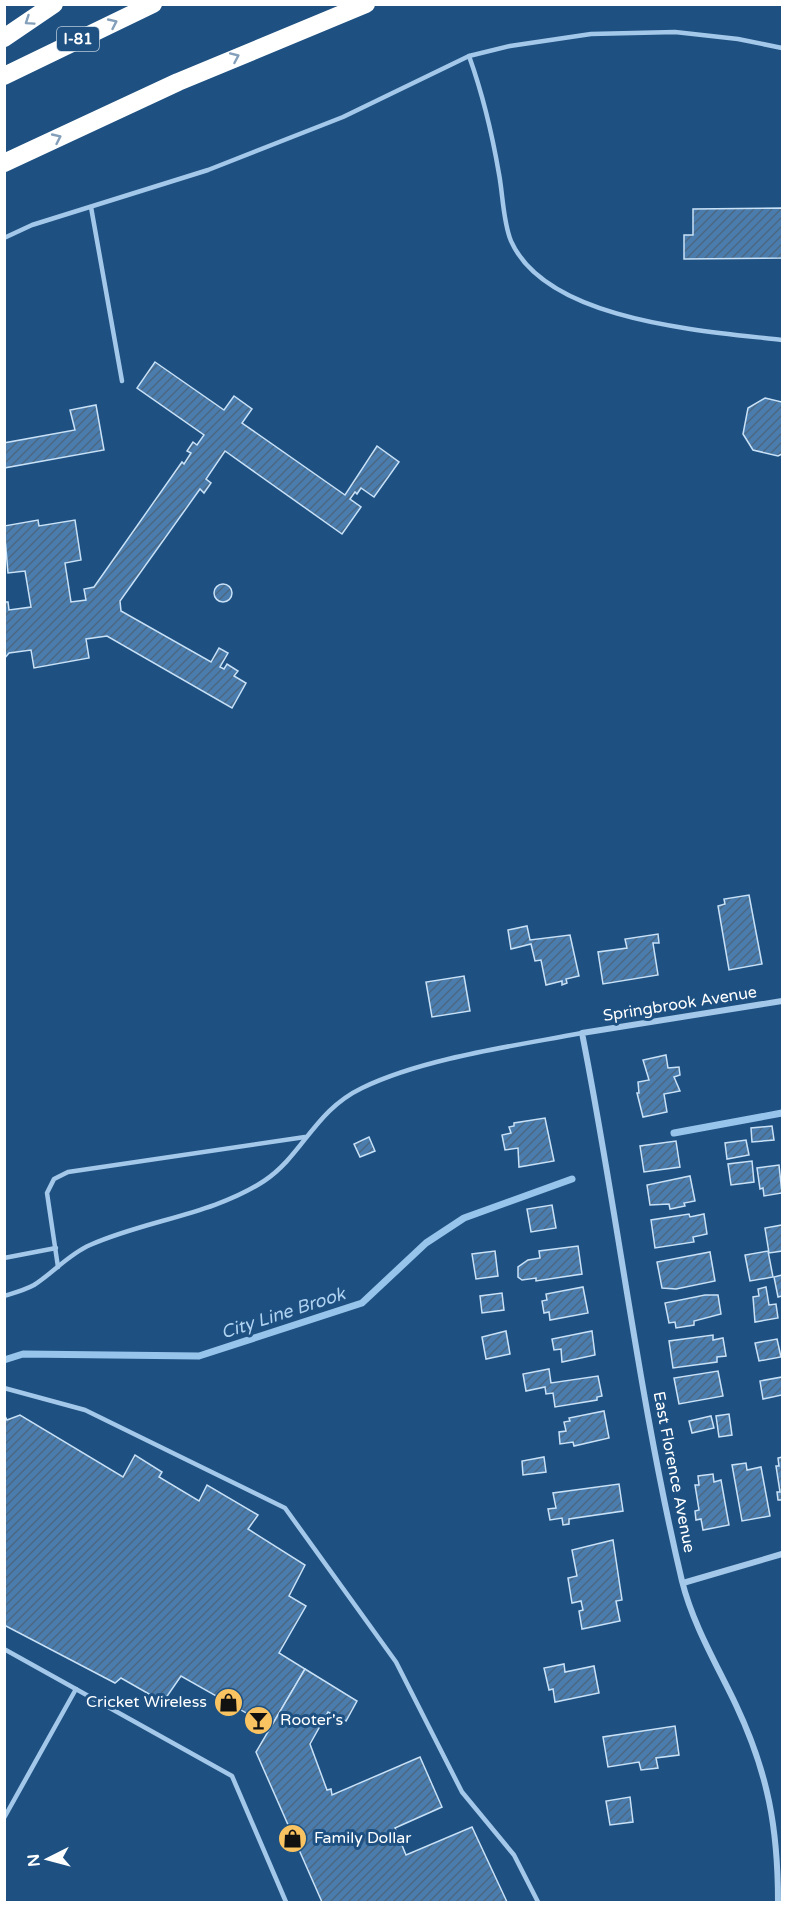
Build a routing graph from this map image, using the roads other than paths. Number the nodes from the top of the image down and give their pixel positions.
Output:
1 (54, 4) edge
2 (153, 4) edge
3 (366, 4) edge
4 (4, 38) edge
5 (783, 48) edge
6 (469, 56) junction
7 (4, 76) edge
8 (4, 163) edge
9 (91, 207) junction
10 (4, 238) edge
11 (783, 340) edge
12 (122, 381) dead end
13 (783, 1001) edge
14 (582, 1033) junction
15 (306, 1137) junction
16 (56, 1248) junction
17 (4, 1258) edge
18 (58, 1267) junction
19 (4, 1296) edge
20 (4, 1388) edge
21 (783, 1554) edge
22 (683, 1583) junction
23 (4, 1649) edge
24 (76, 1689) junction
25 (4, 1818) edge
26 (286, 1902) edge
27 (538, 1902) edge
28 (778, 1902) edge

1 -> 4 highway, I-81
7 -> 2 highway, I-81
8 -> 3 highway
5 - 6 lane
6 - 9 lane
6 - 11 lane
9 - 10 lane
9 - 12 lane
13 - 14 street, Springbrook Avenue
14 - 15 lane
14 - 22 street, East Florence Avenue
15 - 16 lane
15 - 18 lane
16 - 17 lane
16 - 18 lane
18 - 19 lane
20 - 27 lane
21 - 22 street
22 - 28 street, East Florence Avenue
23 - 24 lane
24 - 25 lane
24 - 26 lane

